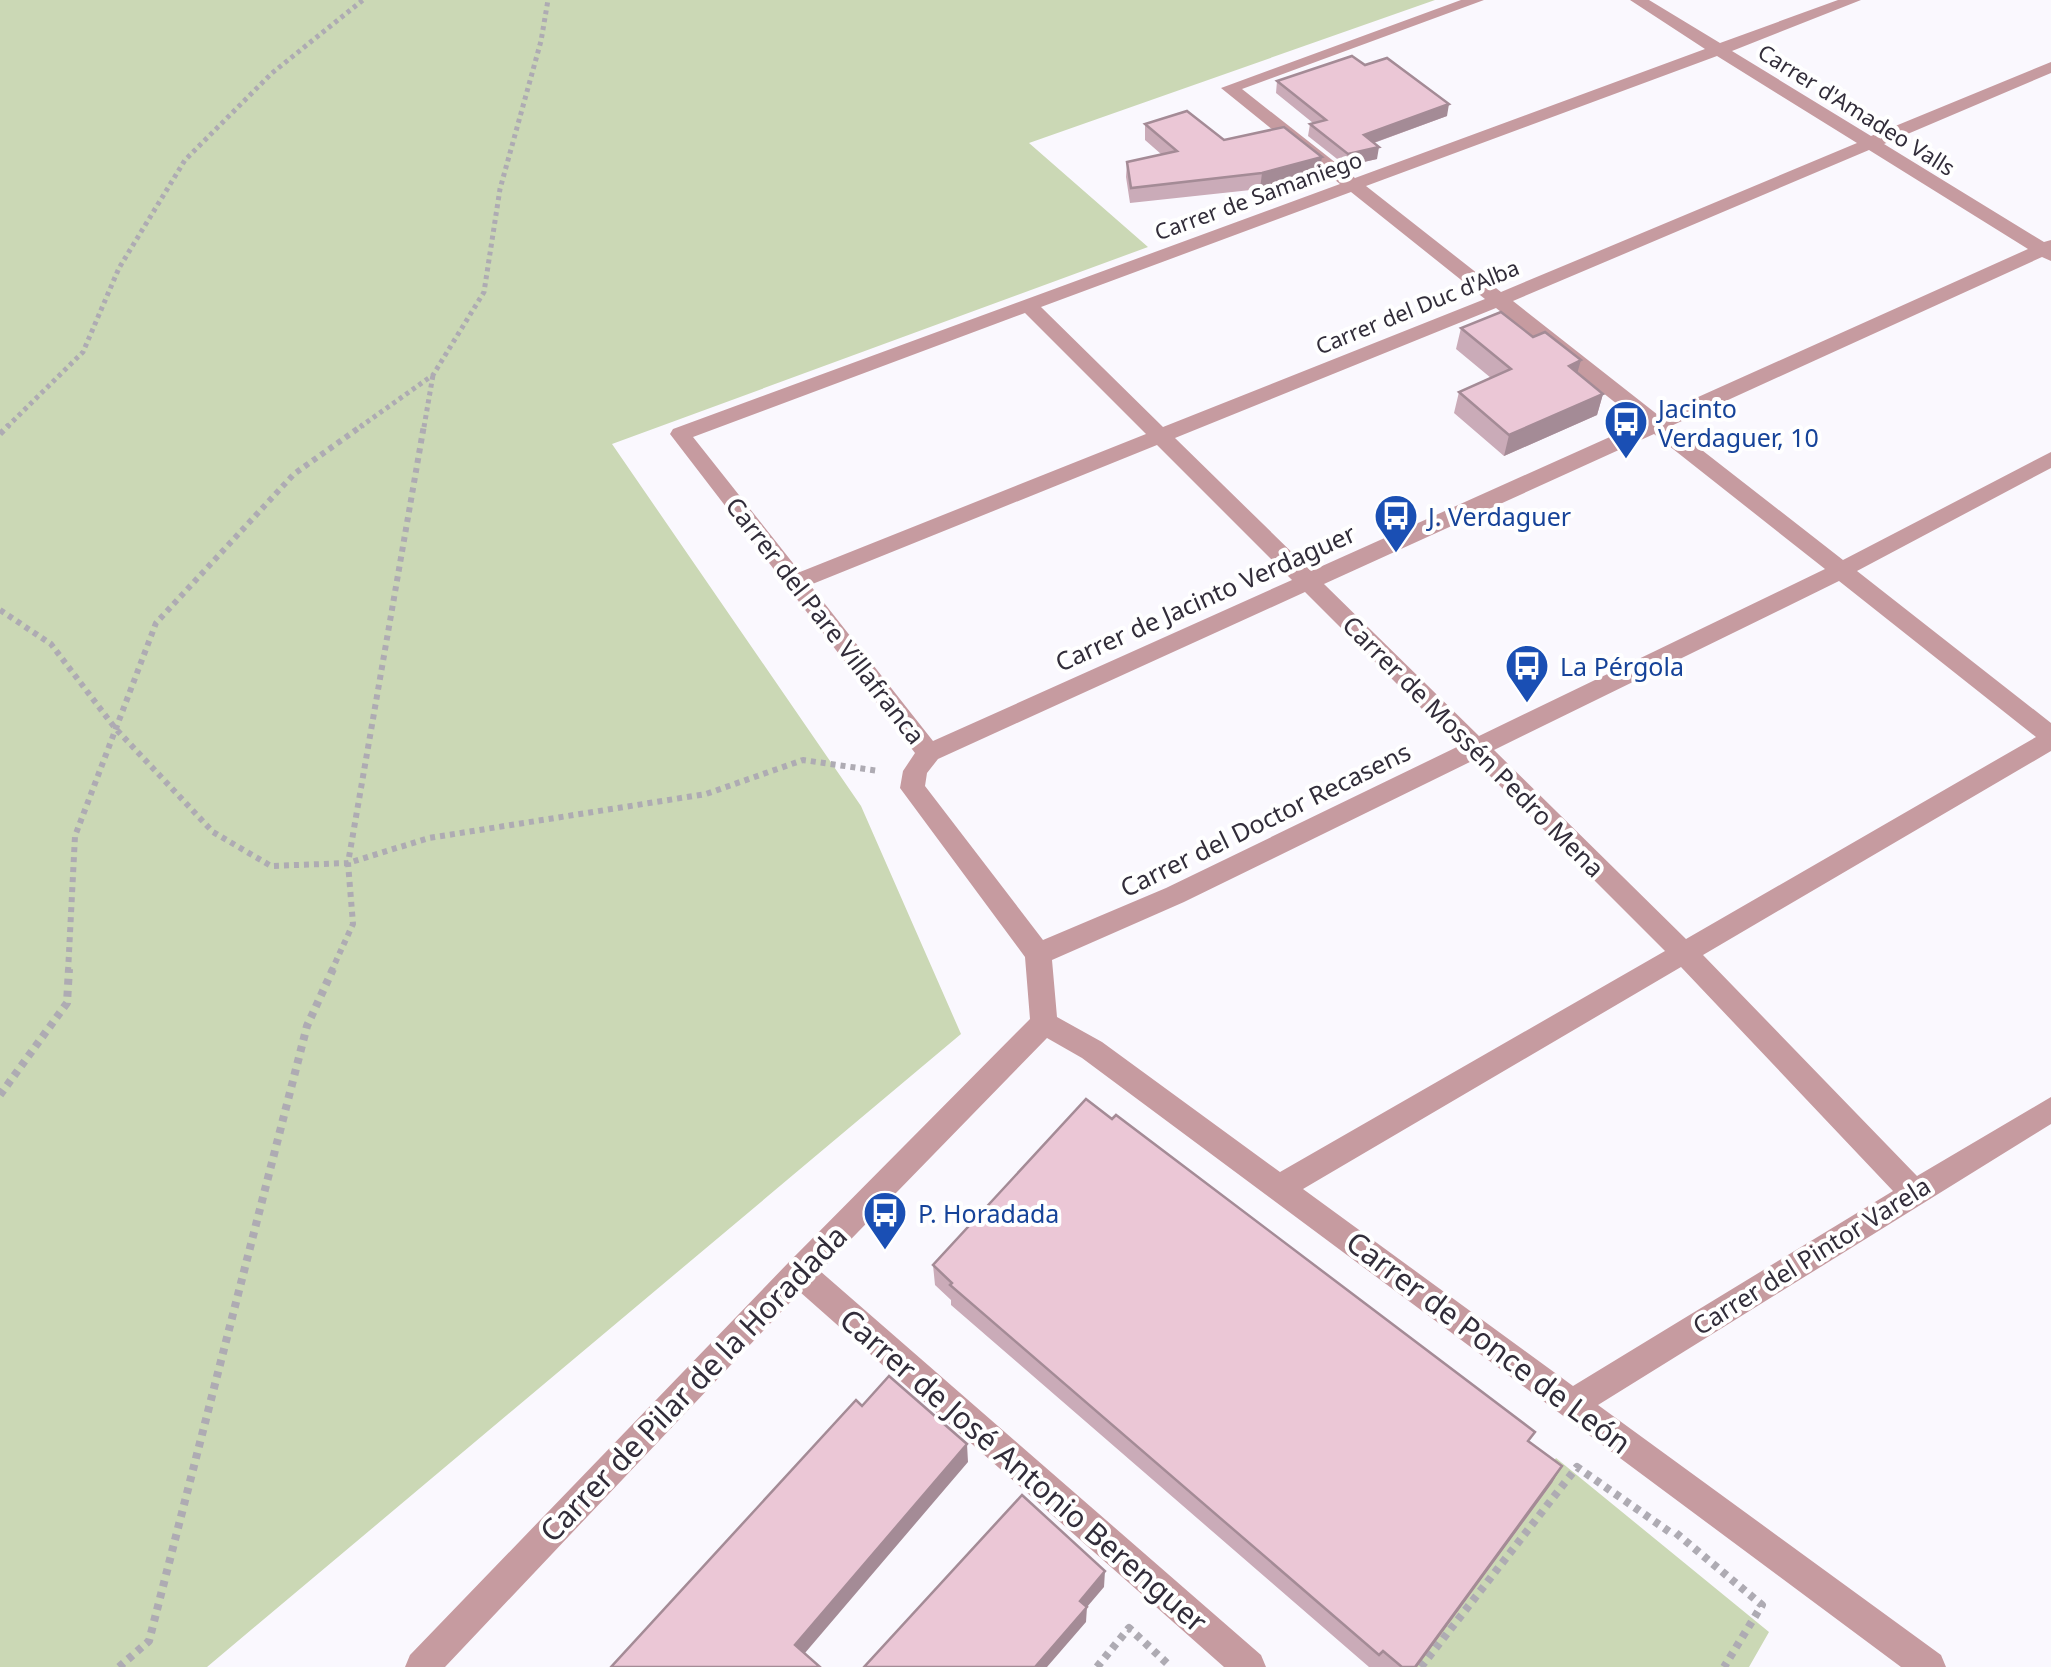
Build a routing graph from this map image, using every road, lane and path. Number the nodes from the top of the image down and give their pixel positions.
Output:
1 (363, 0) edge
2 (548, 0) edge
3 (1476, 0) edge
4 (1638, 0) edge
5 (1853, 0) edge
6 (1719, 50) junction
7 (2051, 68) edge
8 (1867, 142) junction
9 (1353, 186) junction
10 (2048, 251) edge
11 (1499, 300) junction
12 (1030, 307) junction
13 (433, 375) junction
14 (1659, 423) junction
15 (0, 434) edge
16 (680, 434) joint
17 (1163, 436) junction
18 (2051, 459) edge
19 (1844, 570) junction
20 (1308, 580) junction
21 (798, 581) junction
22 (0, 610) edge
23 (116, 728) junction
24 (2051, 738) edge
25 (1474, 748) junction
26 (922, 762) junction
27 (348, 862) junction
28 (1038, 954) junction
29 (1685, 954) junction
30 (1044, 1023) junction
31 (0, 1095) edge
32 (2051, 1109) edge
33 (1280, 1187) junction
34 (1913, 1192) junction
35 (799, 1272) junction
36 (1572, 1403) junction
37 (1699, 1499) junction
38 (1674, 1536) junction
39 (119, 1667) edge
40 (422, 1667) edge
41 (1097, 1667) edge
42 (1171, 1667) edge
43 (1249, 1667) edge
44 (1421, 1667) edge
45 (1724, 1667) edge
46 (1929, 1667) edge

1 - 15 path
2 - 13 path
3 - 9 street
4 - 6 street, Carrer d'Amadeo Valls
5 - 6 street, Carrer de Samaniego
6 - 8 street, Carrer d'Amadeo Valls
6 - 9 street, Carrer de Samaniego
7 - 8 street, Carrer del Duc d'Alba
8 - 10 street, Carrer d'Amadeo Valls
8 - 11 street, Carrer del Duc d'Alba
9 - 11 street
9 - 12 street, Carrer de Samaniego
10 - 14 street, Carrer de Jacinto Verdaguer
11 - 14 street
11 - 17 street, Carrer del Duc d'Alba
12 - 16 street, Carrer de Samaniego
12 - 17 street, Carrer de Mossén Pedro Mena
13 - 23 path
13 - 27 path
14 - 19 street
14 - 20 street, Carrer de Jacinto Verdaguer
16 - 21 street, Carrer del Pare Villafranca
17 - 20 street, Carrer de Mossén Pedro Mena
17 - 21 street, Carrer del Duc d'Alba
18 - 19 street, Carrer del Doctor Recasens
19 - 24 street
19 - 25 street, Carrer del Doctor Recasens
20 - 25 street, Carrer de Mossén Pedro Mena
20 - 26 street, Carrer de Jacinto Verdaguer
21 - 26 street, Carrer del Pare Villafranca
22 - 23 path
23 - 27 path
23 - 31 path
24 - 29 street
25 - 28 street, Carrer del Doctor Recasens
25 - 29 street, Carrer de Mossén Pedro Mena
26 - 27 path
26 - 28 street, Carrer del Pare Villafranca
27 - 39 path
28 - 30 street
29 - 33 street
29 - 34 street, Carrer de Mossén Pedro Mena
30 - 33 street, Carrer de Ponce de León
30 - 35 street, Carrer de Pilar de la Horadada
32 - 34 street, Carrer del Pintor Varela
33 - 36 street, Carrer de Ponce de León
34 - 36 street, Carrer del Pintor Varela
35 - 40 street, Carrer de Pilar de la Horadada
35 - 43 street, Carrer de José Antonio Berenguer
36 - 37 street, Carrer de Ponce de León
37 - 38 path
37 - 46 street, Carrer de Ponce de León
38 - 44 path
38 - 45 path
41 - 42 path

